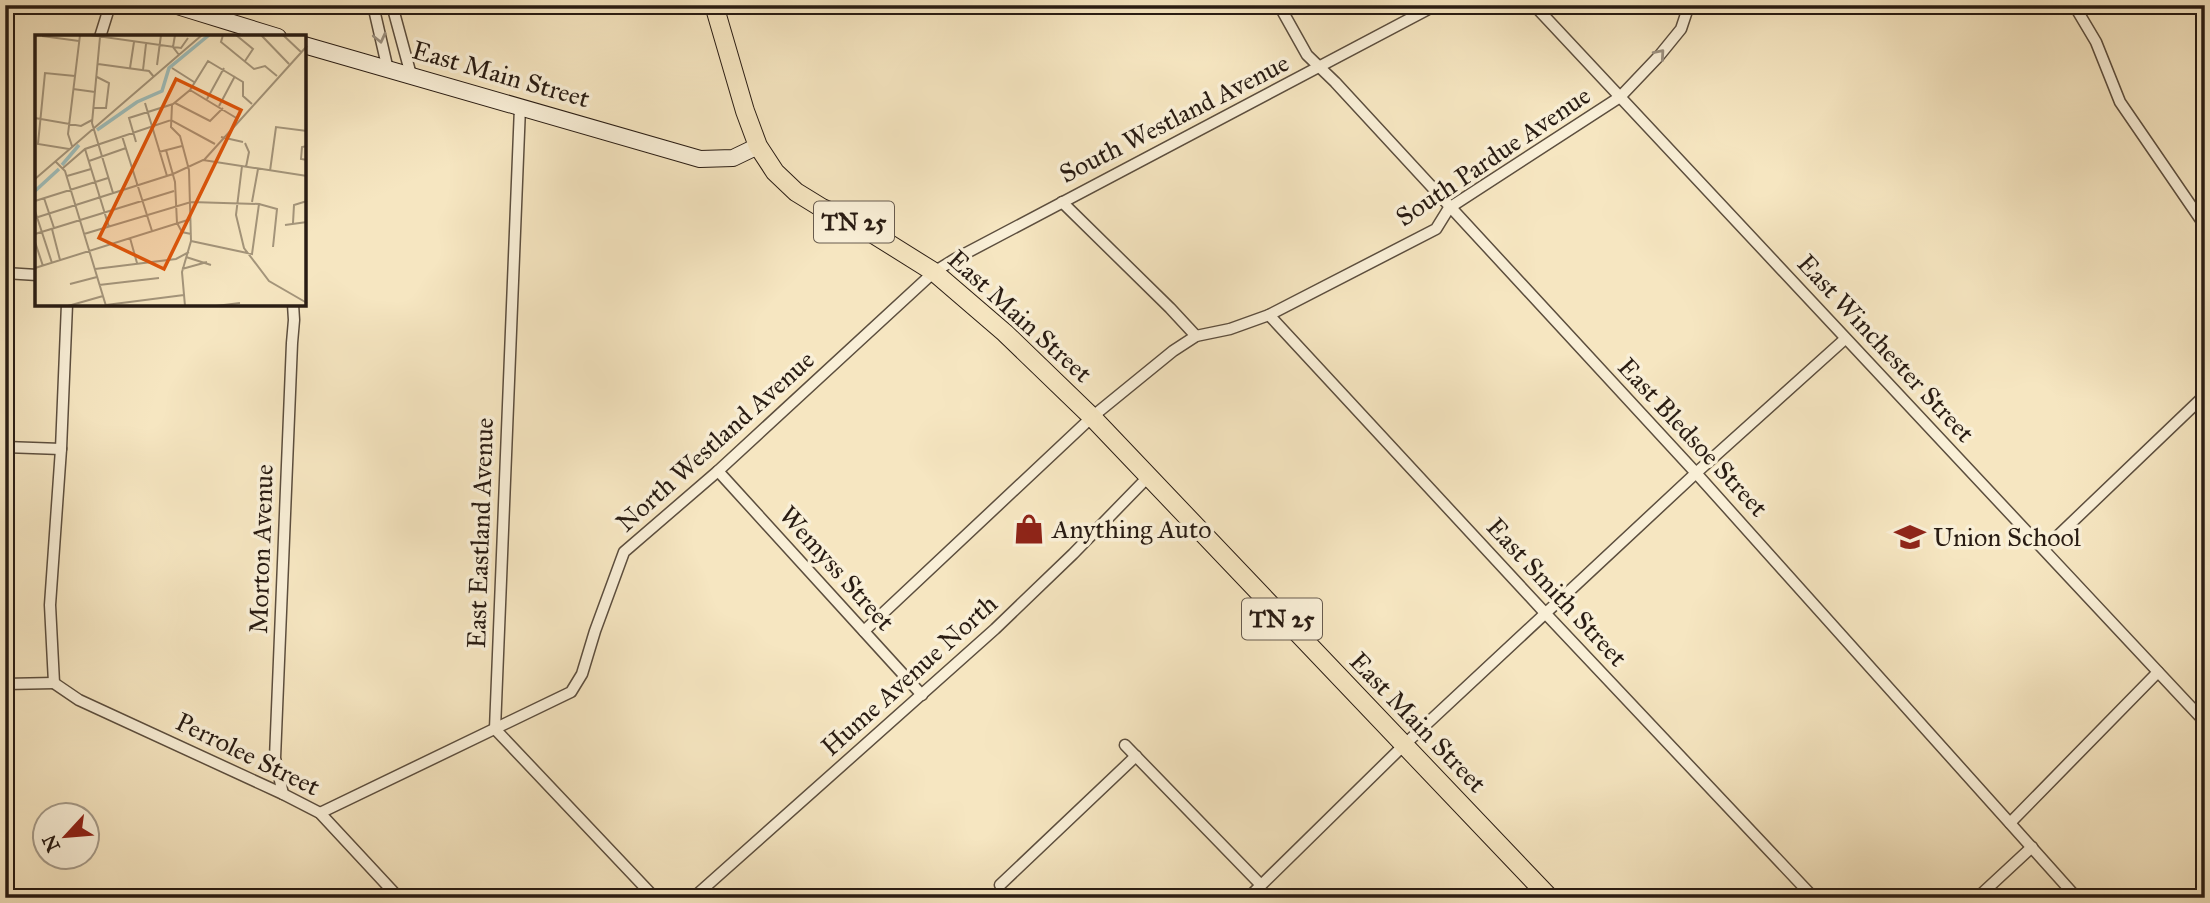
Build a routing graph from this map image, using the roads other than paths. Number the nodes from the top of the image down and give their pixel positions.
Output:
1 (110, 5) edge
2 (174, 5) edge
3 (373, 5) edge
4 (393, 5) edge
5 (714, 5) edge
6 (1279, 5) edge
7 (1436, 5) edge
8 (1534, 5) edge
9 (1689, 5) edge
10 (2074, 5) edge
11 (101, 35) edge
12 (272, 35) edge
13 (306, 46) edge
14 (1319, 68) junction
15 (388, 70) junction
16 (411, 75) junction
17 (1620, 97) junction
18 (520, 107) junction
19 (758, 146) junction
20 (1062, 202) junction
21 (1449, 208) junction
22 (2205, 226) edge
23 (934, 272) junction
24 (5, 273) edge
25 (35, 275) edge
26 (67, 306) edge
27 (293, 306) edge
28 (1269, 315) junction
29 (1196, 336) junction
30 (1845, 339) junction
31 (2205, 395) edge
32 (1092, 417) junction
33 (5, 447) edge
34 (61, 449) junction
35 (718, 471) junction
36 (1696, 473) junction
37 (1148, 477) junction
38 (2044, 549) junction
39 (1546, 614) junction
40 (864, 631) junction
41 (2158, 672) junction
42 (54, 683) junction
43 (5, 684) edge
44 (922, 695) junction
45 (2205, 722) edge
46 (495, 729) junction
47 (1125, 745) dead end
48 (1403, 746) junction
49 (1136, 756) junction
50 (283, 794) junction
51 (320, 813) junction
52 (2010, 822) junction
53 (2032, 847) junction
54 (1261, 884) junction
55 (1000, 885) dead end
56 (399, 898) edge
57 (655, 898) edge
58 (693, 898) edge
59 (1248, 898) edge
60 (1550, 898) edge
61 (1814, 898) edge
62 (1977, 898) edge
63 (2077, 898) edge

1 - 11 street
2 - 12 street
3 -> 15 street
4 - 16 street
5 - 19 main road, TN 25
6 - 14 street, East Bledsoe Street
7 - 14 street, South Westland Avenue
8 - 17 street, East Winchester Street
17 -> 9 street, South Pardue Avenue
10 - 22 street
13 - 15 street, East Main Street
14 - 20 street, South Westland Avenue
14 - 21 street, East Bledsoe Street
15 - 16 street, East Main Street
16 - 18 street, East Main Street
17 - 21 street, South Pardue Avenue
17 - 30 street, East Winchester Street
18 - 19 street, East Main Street
18 - 46 street, East Eastland Avenue
19 - 23 main road, East Main Street / TN 25
20 - 23 street, South Westland Avenue
20 - 29 street
21 - 28 street, South Pardue Avenue
21 - 36 street, East Bledsoe Street
23 - 32 main road, East Main Street / TN 25
23 - 35 street, North Westland Avenue
24 - 25 street
26 - 34 street
27 - 50 street, Morton Avenue
28 - 29 street, South Pardue Avenue
28 - 39 street, East Smith Street
29 - 32 street, South Pardue Avenue
30 - 36 street
30 - 38 street, East Winchester Street
31 - 38 street
32 - 37 main road, East Main Street / TN 25
32 - 40 street, South Pardue Avenue
33 - 34 street
34 - 42 street
35 - 40 street, Wemyss Street
35 - 46 street, North Westland Avenue
36 - 39 street
36 - 52 street, East Bledsoe Street
37 - 44 street, Hume Avenue North
37 - 48 main road, East Main Street / TN 25
38 - 41 street, East Winchester Street
39 - 48 street
39 - 61 street, East Smith Street
40 - 44 street, Wemyss Street
41 - 45 street, East Winchester Street
41 - 52 street
42 - 43 street
42 - 50 street, Perrolee Street
44 - 58 street, Hume Avenue North
46 - 51 street, North Westland Avenue
46 - 57 street
47 - 49 street
48 - 54 street
48 - 60 main road, East Main Street / TN 25
49 - 54 street
49 - 55 street
50 - 51 street, Perrolee Street
51 - 56 street, Perrolee Street
52 - 53 street, East Bledsoe Street
53 - 62 street
53 - 63 street, East Bledsoe Street
54 - 59 street

